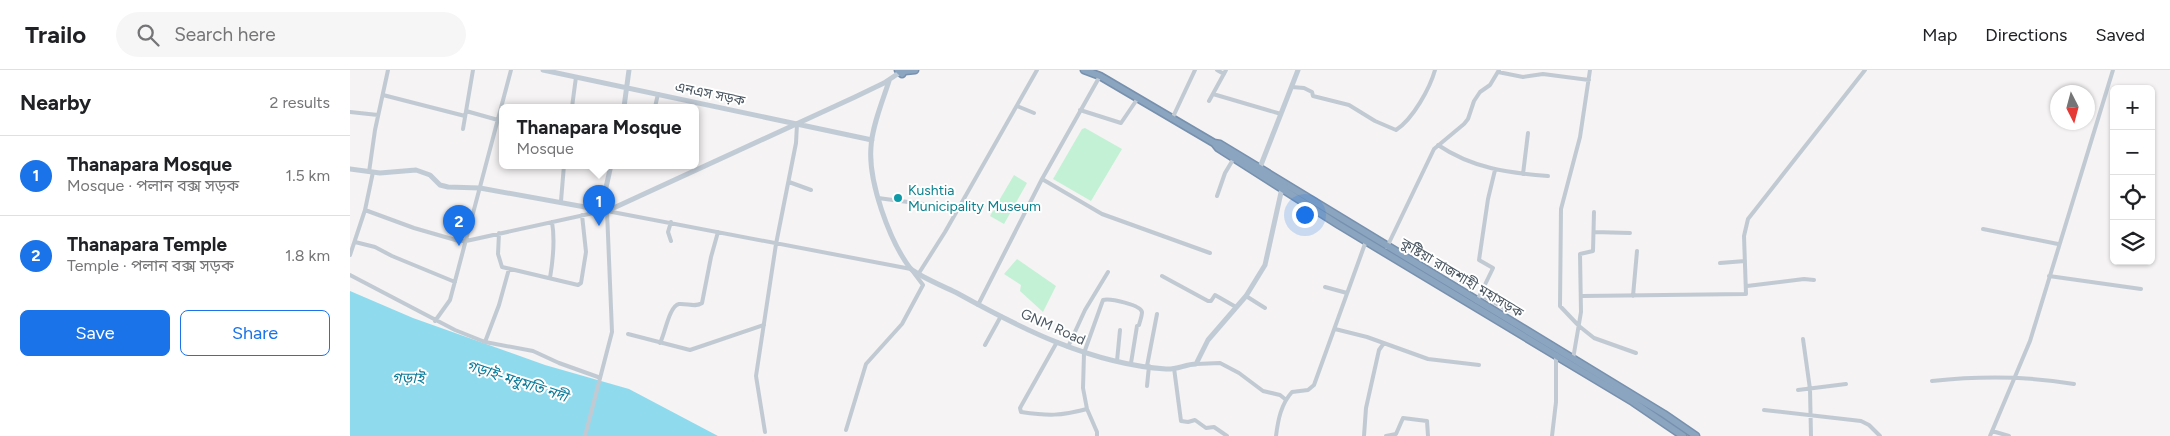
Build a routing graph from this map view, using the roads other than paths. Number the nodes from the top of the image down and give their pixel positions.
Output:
1 (388, 70) edge
2 (473, 70) edge
3 (511, 70) edge
4 (543, 70) edge
5 (629, 70) edge
6 (915, 70) edge
7 (1037, 70) edge
8 (1084, 70) edge
9 (1195, 70) edge
10 (1217, 70) edge
11 (1296, 70) edge
12 (1434, 70) edge
13 (1590, 70) edge
14 (1865, 70) edge
15 (2113, 70) edge
16 (902, 71) edge
17 (1498, 71) edge
18 (1225, 72) edge
19 (1096, 73) edge
20 (576, 77) junction
21 (889, 80) junction
22 (1589, 80) junction
23 (1292, 87) junction
24 (627, 88) junction
25 (383, 94) junction
26 (658, 94) junction
27 (1213, 94) junction
28 (1138, 98) junction
29 (1210, 101) dead end
30 (502, 104) edge
31 (572, 104) edge
32 (624, 104) edge
33 (656, 104) edge
34 (1017, 106) junction
35 (1080, 110) junction
36 (350, 112) edge
37 (1034, 113) dead end
38 (466, 114) junction
39 (1281, 114) junction
40 (378, 115) junction
41 (499, 116) edge
42 (1172, 119) junction
43 (498, 120) junction
44 (798, 124) junction
45 (463, 128) dead end
46 (1528, 132) dead end
47 (872, 140) junction
48 (1214, 143) junction
49 (1438, 145) junction
50 (1234, 158) junction
51 (699, 168) edge
52 (564, 169) edge
53 (610, 169) edge
54 (696, 169) edge
55 (350, 170) edge
56 (1495, 170) junction
57 (1258, 171) junction
58 (371, 172) junction
59 (1523, 174) junction
60 (1548, 176) dead end
61 (1042, 179) junction
62 (788, 182) junction
63 (480, 188) junction
64 (1282, 188) junction
65 (811, 190) dead end
66 (1217, 196) dead end
67 (878, 198) junction
68 (561, 201) junction
69 (938, 206) dead end
70 (365, 210) junction
71 (604, 210) junction
72 (1594, 212) dead end
73 (582, 215) junction
74 (552, 222) junction
75 (671, 222) junction
76 (1983, 229) dead end
77 (718, 232) junction
78 (1594, 232) junction
79 (499, 233) junction
80 (1630, 233) dead end
81 (466, 241) junction
82 (671, 241) dead end
83 (1366, 241) junction
84 (355, 242) junction
85 (1374, 243) junction
86 (776, 244) junction
87 (2058, 244) junction
88 (1387, 247) junction
89 (1637, 251) dead end
90 (1210, 253) dead end
91 (350, 255) edge
92 (1745, 261) junction
93 (1720, 263) dead end
94 (509, 269) junction
95 (912, 269) junction
96 (1108, 272) dead end
97 (918, 273) junction
98 (350, 275) edge
99 (1162, 276) dead end
100 (2049, 276) junction
101 (550, 278) junction
102 (1814, 280) dead end
103 (455, 282) junction
104 (1747, 286) junction
105 (1326, 287) dead end
106 (2141, 289) dead end
107 (1455, 291) junction
108 (1347, 293) junction
109 (1246, 296) junction
110 (1582, 296) junction
111 (1633, 296) junction
112 (1479, 298) junction
113 (978, 305) junction
114 (1236, 307) junction
115 (1265, 308) dead end
116 (1509, 311) dead end
117 (1157, 314) dead end
118 (1001, 316) junction
119 (435, 321) junction
120 (764, 325) junction
121 (1579, 326) junction
122 (1335, 329) junction
123 (1120, 330) dead end
124 (628, 334) dead end
125 (1525, 334) junction
126 (1803, 340) dead end
127 (484, 342) junction
128 (1057, 342) junction
129 (660, 343) junction
130 (1384, 343) junction
131 (985, 344) dead end
132 (1068, 347) junction
133 (1636, 353) dead end
134 (1084, 354) junction
135 (1556, 355) junction
136 (1573, 359) junction
137 (1116, 361) junction
138 (1131, 363) junction
139 (1196, 364) junction
140 (1479, 365) dead end
141 (1148, 366) junction
142 (1174, 368) junction
143 (1588, 372) junction
144 (598, 377) dead end
145 (2014, 378) junction
146 (1932, 381) dead end
147 (1846, 384) dead end
148 (2074, 384) dead end
149 (1147, 386) dead end
150 (1810, 389) junction
151 (1798, 390) dead end
152 (1285, 399) junction
153 (1088, 410) junction
154 (1764, 410) dead end
155 (1811, 415) junction
156 (846, 430) dead end
157 (1992, 431) junction
158 (765, 432) dead end
159 (1685, 434) edge
160 (586, 436) edge
161 (1097, 436) edge
162 (1227, 436) edge
163 (1276, 436) edge
164 (1364, 436) edge
165 (1386, 436) edge
166 (1428, 436) edge
167 (1552, 436) edge
168 (1696, 436) edge
169 (1811, 436) edge
170 (1880, 436) edge
171 (1990, 436) edge
172 (2009, 436) edge

1 - 25 street
2 - 38 street
3 - 30 street
4 - 20 street, এনএস সড়ক
5 - 24 street
6 - 16 highway
7 - 34 street
8 - 19 highway, কুষ্টিয়া রাজশাহী মহাসড়ক
9 - 42 street
10 - 18 street
11 - 23 street
12 - 23 street
13 - 22 street
14 - 92 street
15 - 87 street
16 - 21 street
17 - 22 street
17 - 49 street
18 - 27 street
19 - 28 highway, কুষ্টিয়া রাজশাহী মহাসড়ক
19 - 35 street
20 - 24 street, এনএস সড়ক
20 - 31 street
21 - 44 street
21 - 47 street, GNM Road
22 - 121 street
23 - 39 street
24 - 26 street, এনএস সড়ক
24 - 32 street
25 - 38 street
25 - 40 street
26 - 33 street
26 - 44 street, এনএস সড়ক
27 - 29 street
27 - 39 street
28 - 35 street
28 - 42 highway, কুষ্টিয়া রাজশাহী মহাসড়ক
34 - 37 street
34 - 97 street
35 - 61 street
36 - 40 street
38 - 43 street
38 - 45 street
39 - 57 street
40 - 58 street
41 - 43 street
42 - 48 highway, কুষ্টিয়া রাজশাহী মহাসড়ক
43 - 63 street
44 - 47 street, এনএস সড়ক
44 - 51 street
44 - 62 street
46 - 59 street
47 - 67 street, GNM Road
48 - 50 highway, কুষ্টিয়া রাজশাহী মহাসড়ক
48 - 57 highway, কুষ্টিয়া রাজশাহী মহাসড়ক
49 - 56 street
49 - 88 street
50 - 57 highway, কুষ্টিয়া রাজশাহী মহাসড়ক
50 - 66 street
52 - 68 street
53 - 71 street
54 - 71 street
55 - 58 street
56 - 59 street
56 - 112 street
57 - 64 highway, কুষ্টিয়া রাজশাহী মহাসড়ক
57 - 85 highway, কুষ্টিয়া রাজশাহী মহাসড়ক
58 - 63 street
58 - 70 street
59 - 60 street
61 - 90 street
61 - 113 street
62 - 65 street
62 - 86 street
63 - 68 street
63 - 81 street
64 - 83 highway, কুষ্টিয়া রাজশাহী মহাসড়ক
64 - 109 street
67 - 69 street
67 - 95 street, GNM Road
68 - 71 street
70 - 81 street
70 - 84 street
71 - 73 street
71 - 75 street
71 - 160 street
72 - 78 street
73 - 74 street
73 - 101 street
74 - 79 street
74 - 101 street
75 - 77 street
75 - 82 street
76 - 87 street
77 - 86 street
77 - 129 street
78 - 80 street
78 - 110 street
79 - 81 street
79 - 94 street
81 - 103 street
83 - 85 highway, কুষ্টিয়া রাজশাহী মহাসড়ক
83 - 108 street
84 - 91 street
84 - 103 street
85 - 88 highway, কুষ্টিয়া রাজশাহী মহাসড়ক
85 - 107 highway, কুষ্টিয়া রাজশাহী মহাসড়ক
86 - 95 street
86 - 120 street
87 - 100 street
88 - 107 highway, কুষ্টিয়া রাজশাহী মহাসড়ক
89 - 111 street
92 - 93 street
92 - 104 street
94 - 101 street
94 - 127 street
95 - 97 street, GNM Road
95 - 156 street
96 - 132 street
97 - 113 street, GNM Road
98 - 119 street
99 - 114 street
100 - 106 street
100 - 145 street
102 - 104 street
103 - 119 street
104 - 111 street
105 - 108 street
107 - 112 highway, কুষ্টিয়া রাজশাহী মহাসড়ক
107 - 125 highway, কুষ্টিয়া রাজশাহী মহাসড়ক
108 - 122 street
109 - 114 street
109 - 115 street
110 - 111 street
110 - 121 street
112 - 116 street
112 - 125 highway, কুষ্টিয়া রাজশাহী মহাসড়ক
113 - 118 street, GNM Road
114 - 139 street
117 - 141 street
118 - 128 street, GNM Road
118 - 131 street
119 - 127 street
120 - 129 street
120 - 158 street
121 - 133 street
121 - 136 street
122 - 130 street
122 - 152 street
123 - 137 street
124 - 129 street
125 - 135 highway, কুষ্টিয়া রাজশাহী মহাসড়ক
125 - 136 highway, কুষ্টিয়া রাজশাহী মহাসড়ক
126 - 150 street
127 - 144 street
128 - 132 street, GNM Road
128 - 153 street
130 - 140 street
130 - 164 street
132 - 134 street, GNM Road
134 - 137 street, GNM Road
134 - 138 street
134 - 153 street
135 - 143 highway, কুষ্টিয়া রাজশাহী মহাসড়ক
135 - 167 street
136 - 143 highway, কুষ্টিয়া রাজশাহী মহাসড়ক
137 - 138 street, GNM Road
138 - 141 street, GNM Road
139 - 142 street, GNM Road
139 - 152 street
141 - 142 street, GNM Road
141 - 149 street
142 - 162 street
143 - 159 highway, কুষ্টিয়া রাজশাহী মহাসড়ক
145 - 146 street
145 - 148 street
145 - 157 street
147 - 150 street
150 - 151 street
150 - 155 street
152 - 163 street
153 - 161 street
154 - 155 street
155 - 169 street
155 - 170 street
157 - 171 street
157 - 172 street
159 - 168 highway, কুষ্টিয়া রাজশাহী মহাসড়ক
165 - 166 street

